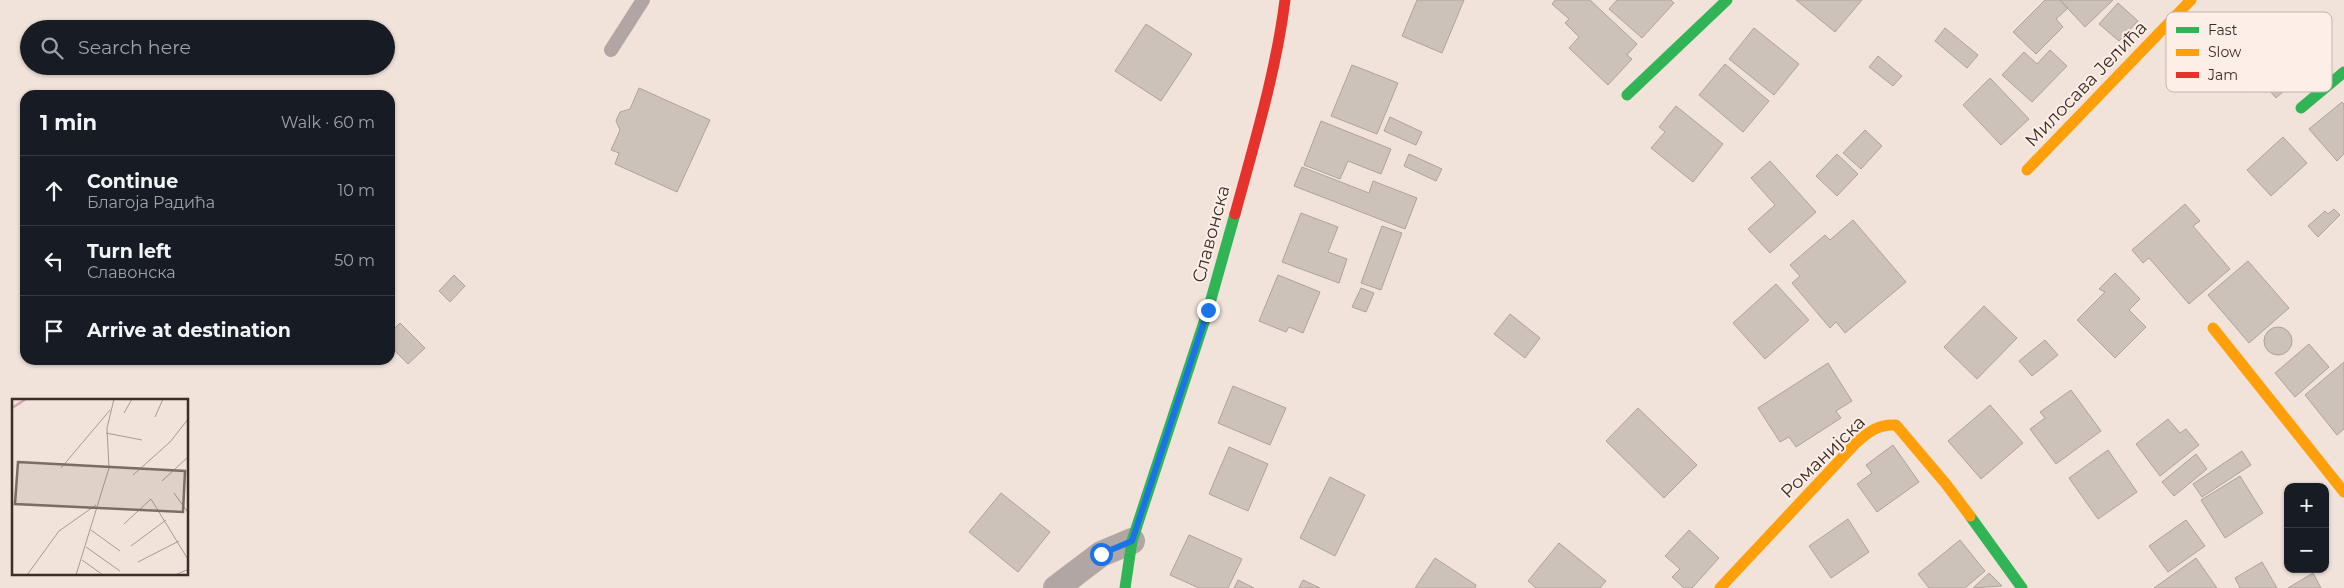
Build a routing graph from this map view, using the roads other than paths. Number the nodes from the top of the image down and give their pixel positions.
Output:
1 (643, 0) edge
2 (1284, 0) edge
3 (1727, 0) edge
4 (2191, 0) edge
5 (2179, 12) edge
6 (2166, 26) edge
7 (611, 50) dead end
8 (2344, 72) edge
9 (2332, 82) edge
10 (2320, 92) edge
11 (1627, 95) dead end
12 (2301, 108) dead end
13 (2027, 170) dead end
14 (2213, 328) dead end
15 (2344, 492) edge
16 (1132, 541) junction
17 (1056, 588) edge
18 (1125, 588) edge
19 (1720, 588) edge
20 (2022, 588) edge

1 - 7 lane
2 - 16 street, Славонска
3 - 11 street
4 - 5 street, Милосава Јелића
6 - 13 street, Милосава Јелића
8 - 9 street
10 - 12 street
14 - 15 street
16 - 17 street
16 - 18 street, Славонска
19 - 20 street, Романијска

